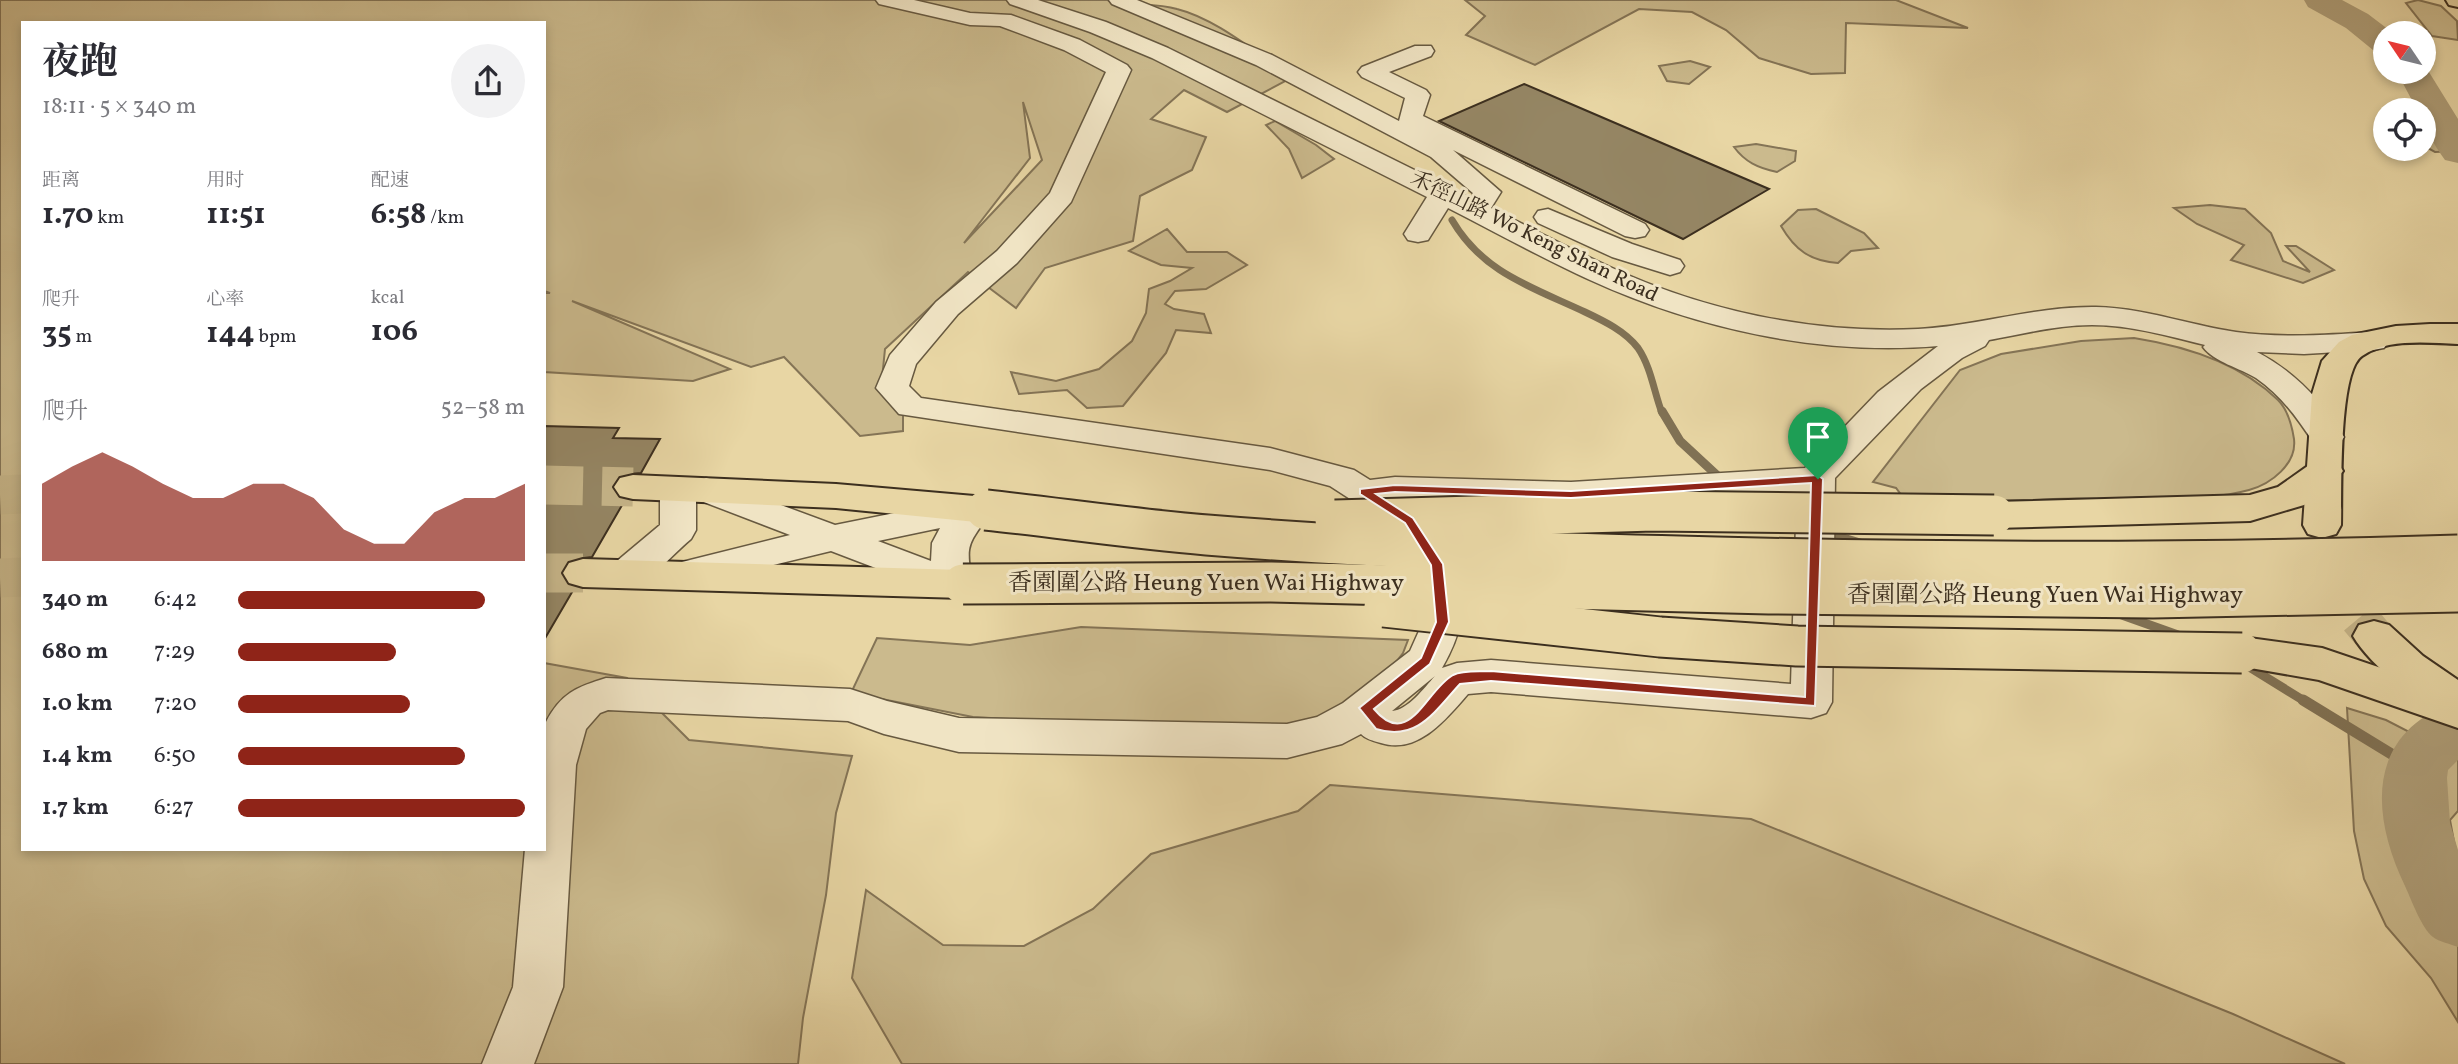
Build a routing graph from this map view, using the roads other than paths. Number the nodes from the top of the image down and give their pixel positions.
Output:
1 (886, 0) edge
2 (1017, 0) edge
3 (1119, 0) edge
4 (1423, 51) dead end
5 (1443, 194) junction
6 (1578, 202) junction
7 (1472, 209) junction
8 (1548, 217) junction
9 (1635, 230) dead end
10 (1519, 232) junction
11 (1418, 234) dead end
12 (1670, 266) dead end
13 (2166, 326) junction
14 (2001, 328) junction
15 (2458, 334) edge
16 (2382, 339) junction
17 (2326, 454) junction
18 (1818, 479) junction
19 (633, 487) tunnel mouth
20 (692, 489) junction
21 (1364, 492) junction
22 (980, 510) junction
23 (2322, 525) dead end
24 (837, 537) junction
25 (2458, 555) edge
26 (583, 573) tunnel mouth
27 (624, 575) junction
28 (671, 577) junction
29 (958, 584) junction
30 (2458, 592) edge
31 (2374, 636) tunnel mouth
32 (2407, 680) junction
33 (2458, 703) edge
34 (1366, 708) junction
35 (2458, 711) edge
36 (508, 1064) edge

1 - 21 street
2 - 5 street, 禾徑山路 Wo Keng Shan Road
3 - 7 street
4 - 6 street
5 - 7 street, 禾徑山路 Wo Keng Shan Road
5 - 11 street
6 - 8 street
6 - 9 street
7 - 10 street, 禾徑山路 Wo Keng Shan Road
8 - 10 street
8 - 12 street
10 - 14 street, 禾徑山路 Wo Keng Shan Road
13 - 14 street, 禾徑山路 Wo Keng Shan Road
13 - 16 street, 禾徑山路 Wo Keng Shan Road
13 - 17 street, 禾徑山路 Wo Keng Shan Road
14 - 18 street
15 - 16 main road
16 - 17 main road
17 - 22 main road, bridge
17 - 23 main road
18 - 21 street
18 - 34 street
19 - 20 main road, 香園圍公路 Heung Yuen Wai Highway
20 - 22 main road, 香園圍公路 Heung Yuen Wai Highway
20 - 24 street
20 - 27 street
21 - 34 street
22 - 24 street
22 - 25 main road, 香園圍公路 Heung Yuen Wai Highway, bridge
22 - 29 street
24 - 28 street
24 - 29 street
26 - 27 main road, 香園圍公路 Heung Yuen Wai Highway
27 - 28 main road, 香園圍公路 Heung Yuen Wai Highway
28 - 29 main road, 香園圍公路 Heung Yuen Wai Highway
29 - 30 main road, 香園圍公路 Heung Yuen Wai Highway, bridge
29 - 32 main road, bridge
31 - 32 main road
32 - 33 main road
32 - 35 main road
34 - 36 street

